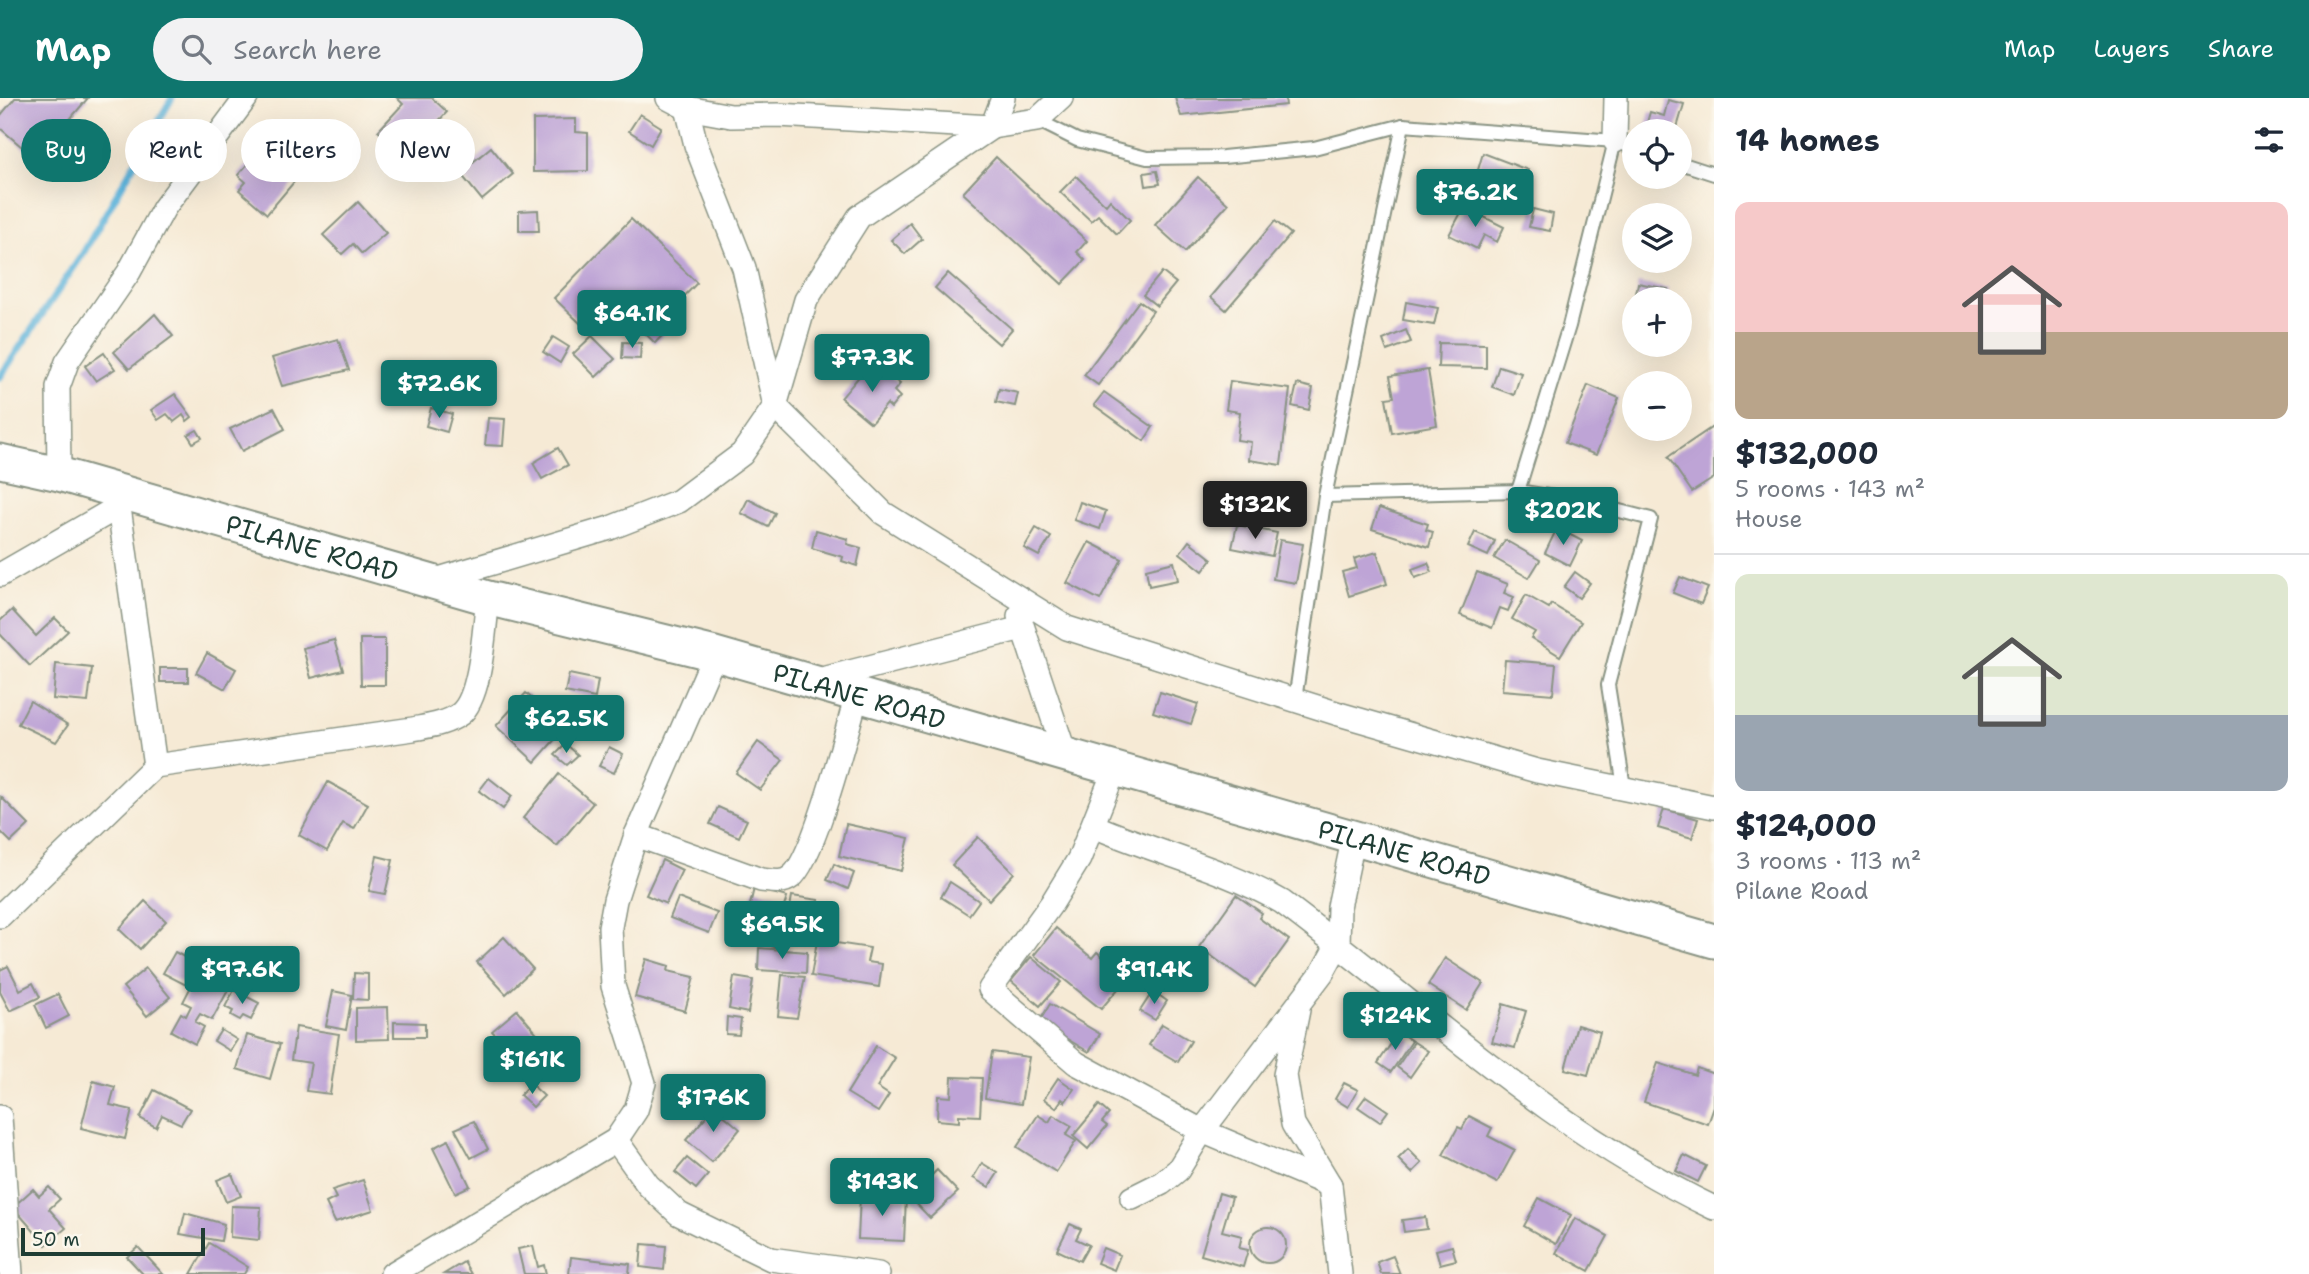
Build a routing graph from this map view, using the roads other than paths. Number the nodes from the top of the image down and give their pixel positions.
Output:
1 (246, 98) edge
2 (1003, 98) edge
3 (1061, 98) edge
4 (1616, 98) edge
5 (678, 103) edge
6 (1037, 120) junction
7 (1403, 125) junction
8 (992, 127) junction
9 (1622, 129) edge
10 (1622, 145) edge
11 (1622, 155) edge
12 (1692, 167) edge
13 (1714, 174) edge
14 (775, 406) junction
15 (0, 461) edge
16 (59, 474) junction
17 (1518, 491) junction
18 (1325, 496) junction
19 (118, 500) junction
20 (0, 575) edge
21 (432, 581) junction
22 (1014, 596) junction
23 (488, 598) junction
24 (1022, 628) junction
25 (715, 654) junction
26 (811, 682) junction
27 (857, 695) junction
28 (1295, 700) junction
29 (1065, 754) junction
30 (155, 766) junction
31 (1115, 769) junction
32 (1624, 787) junction
33 (1714, 807) edge
34 (1094, 826) junction
35 (636, 835) junction
36 (1354, 836) junction
37 (0, 916) edge
38 (1714, 941) edge
39 (1338, 944) junction
40 (1300, 1004) junction
41 (0, 1117) edge
42 (1202, 1131) junction
43 (616, 1140) junction
44 (1329, 1185) junction
45 (1132, 1198) dead end
46 (1714, 1208) edge
47 (11, 1274) edge
48 (391, 1274) edge
49 (878, 1274) edge
50 (1339, 1274) edge

1 - 16 street
2 - 8 street
3 - 6 street
4 - 9 street
5 - 8 street
5 - 14 street
6 - 7 lane
6 - 8 street
7 - 10 lane
7 - 18 lane
8 - 14 street
11 - 17 lane
12 - 13 lane
14 - 21 street
14 - 22 street
15 - 16 main road, PILANE ROAD
16 - 19 main road, PILANE ROAD
17 - 18 lane
17 - 32 lane
18 - 28 lane
19 - 20 street
19 - 21 main road, PILANE ROAD
19 - 30 street
21 - 23 main road, PILANE ROAD
22 - 24 street
22 - 28 street
23 - 25 main road, PILANE ROAD
23 - 30 street
24 - 26 street
24 - 29 street
25 - 26 main road, PILANE ROAD
25 - 35 street
26 - 27 main road, PILANE ROAD
27 - 29 main road, PILANE ROAD
27 - 35 street
28 - 32 street
29 - 31 main road, PILANE ROAD
30 - 37 street
31 - 34 street
31 - 36 main road, PILANE ROAD
32 - 33 street
34 - 39 street
34 - 42 street
35 - 43 street
36 - 38 main road, PILANE ROAD
36 - 39 street
39 - 40 street
39 - 46 street
40 - 42 street
40 - 44 street
41 - 47 street
42 - 44 street
42 - 45 street
43 - 48 street
43 - 49 street
44 - 50 street

